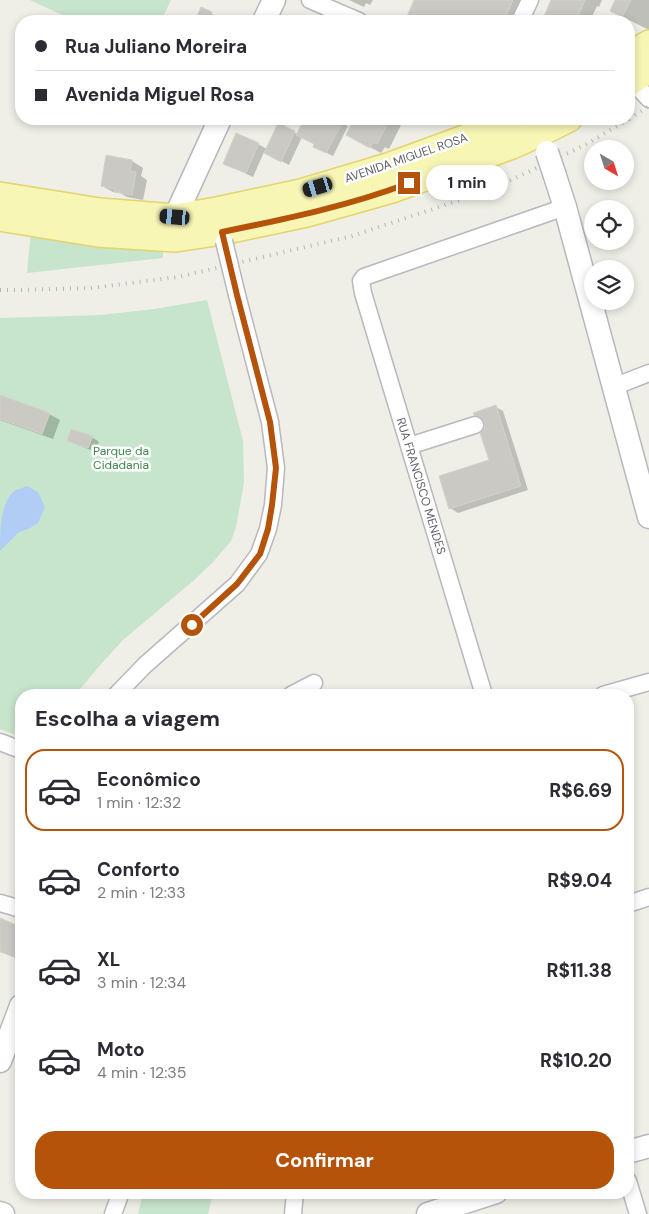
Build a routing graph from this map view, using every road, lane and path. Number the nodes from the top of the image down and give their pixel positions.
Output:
1 (274, 0) edge
2 (310, 0) edge
3 (530, 0) edge
4 (267, 15) edge
5 (345, 15) edge
6 (523, 15) edge
7 (649, 42) edge
8 (635, 51) edge
9 (218, 125) edge
10 (558, 125) edge
11 (476, 127) edge
12 (541, 135) edge
13 (565, 207) junction
14 (9, 208) edge
15 (176, 228) junction
16 (223, 237) junction
17 (649, 373) edge
18 (613, 387) junction
19 (475, 425) dead end
20 (409, 446) junction
21 (649, 517) edge
22 (649, 682) edge
23 (314, 683) dead end
24 (122, 689) edge
25 (302, 689) edge
26 (482, 689) edge
27 (624, 689) edge
28 (0, 742) edge
29 (15, 748) edge
30 (649, 897) edge
31 (634, 902) edge
32 (0, 903) edge
33 (15, 907) edge
34 (15, 1022) edge
35 (0, 1061) edge
36 (649, 1146) edge
37 (634, 1150) edge
38 (117, 1199) edge
39 (294, 1199) edge
40 (633, 1199) edge
41 (468, 1203) edge
42 (112, 1214) edge
43 (293, 1214) edge
44 (428, 1214) edge
45 (638, 1214) edge

1 - 4 street
2 - 5 street
3 - 6 street
7 - 8 main road
9 - 15 street
10 - 12 main road, AVENIDA MIGUEL ROSA
11 - 15 main road, AVENIDA MIGUEL ROSA
12 - 13 street, bridge
12 - 16 main road, AVENIDA MIGUEL ROSA
13 - 18 street
13 - 20 street, RUA FRANCISCO MENDES
14 - 15 main road, AVENIDA MIGUEL ROSA
15 - 16 main road, AVENIDA MIGUEL ROSA
16 - 24 street, bridge
17 - 18 street
18 - 21 street
19 - 20 street
20 - 26 street, RUA FRANCISCO MENDES
22 - 27 street
23 - 25 street
28 - 29 street
30 - 31 street
32 - 33 street
34 - 35 street
36 - 37 street
38 - 42 street
39 - 43 street
40 - 45 street
41 - 44 street

